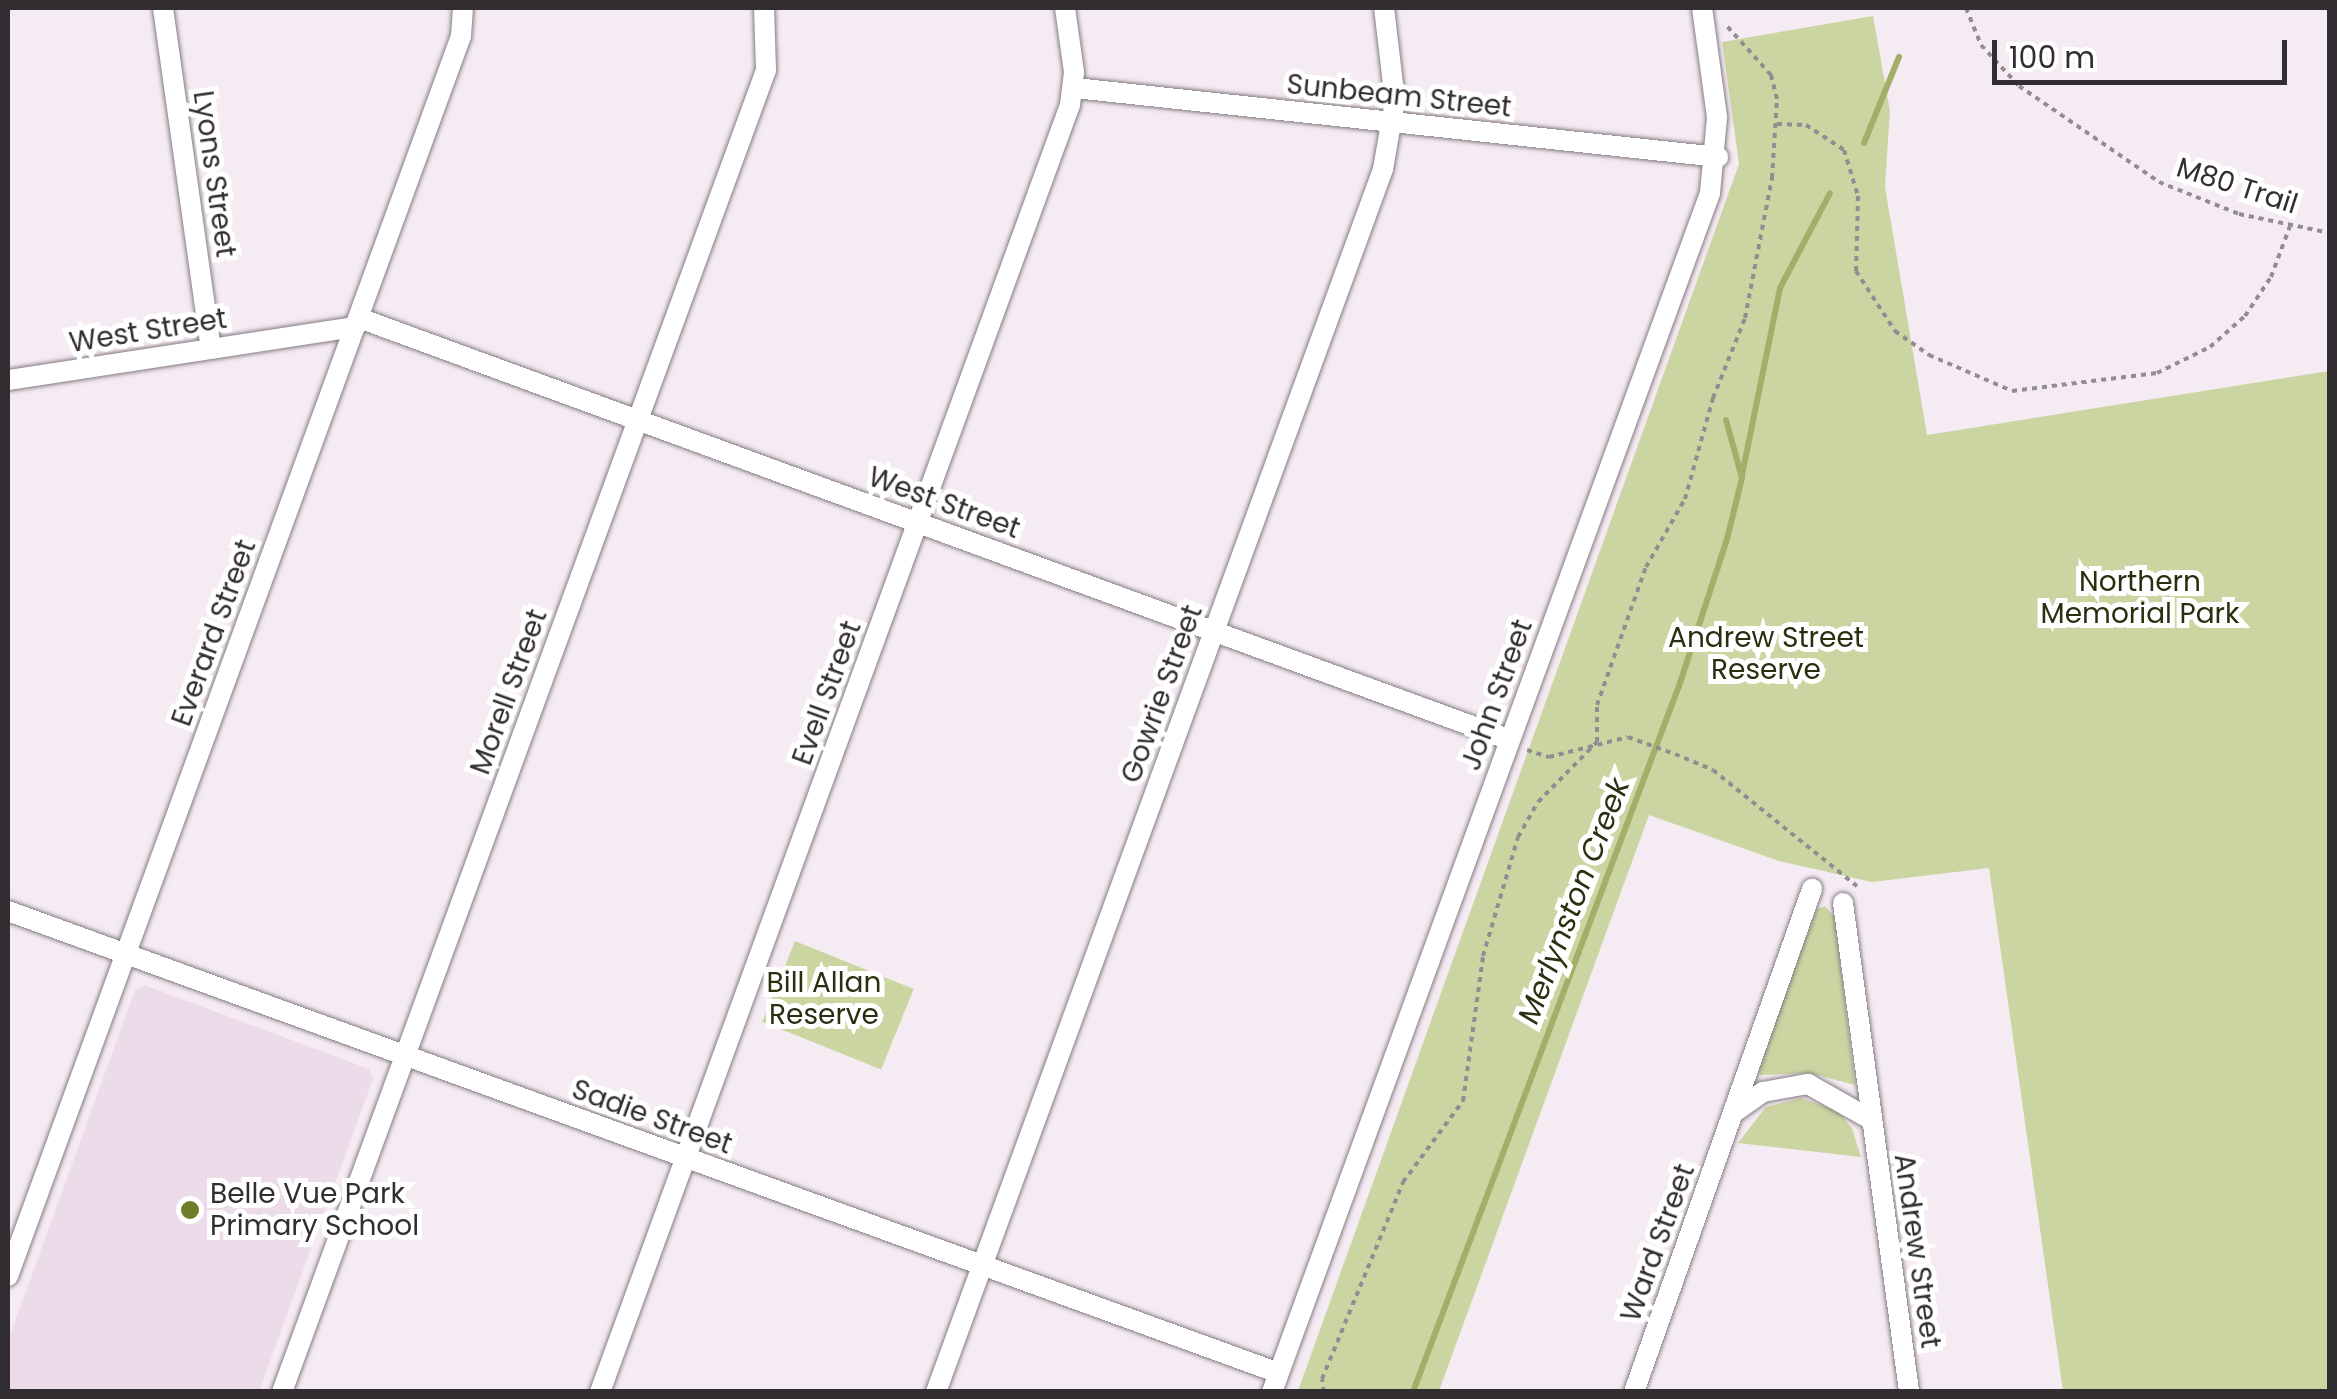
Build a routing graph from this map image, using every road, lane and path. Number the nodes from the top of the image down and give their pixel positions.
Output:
1 (163, 8) edge
2 (464, 8) edge
3 (764, 8) edge
4 (1065, 8) edge
5 (1384, 8) edge
6 (1702, 8) edge
7 (1723, 8) edge
8 (1966, 8) edge
9 (1075, 88) junction
10 (1393, 123) junction
11 (1777, 124) junction
12 (1718, 157) junction
13 (2290, 226) junction
14 (2330, 233) edge
15 (357, 322) junction
16 (211, 349) junction
17 (8, 380) edge
18 (638, 420) junction
19 (919, 523) junction
20 (1214, 631) junction
21 (1510, 740) junction
22 (1597, 742) junction
23 (1857, 886) dead end
24 (1812, 889) dead end
25 (1843, 903) dead end
26 (8, 911) edge
27 (125, 954) junction
28 (405, 1056) junction
29 (1733, 1112) junction
30 (1870, 1119) junction
31 (685, 1158) junction
32 (982, 1267) junction
33 (8, 1276) edge
34 (1275, 1382) edge
35 (282, 1392) edge
36 (600, 1392) edge
37 (936, 1392) edge
38 (1324, 1392) edge
39 (1634, 1392) edge
40 (1909, 1392) edge

1 - 16 street, Lyons Street
2 - 15 street, Everard Street
3 - 18 street, Morell Street
4 - 9 street, Evell Street
5 - 10 street, Gowrie Street
6 - 12 street, John Street
7 - 11 path
8 - 13 path, M80 Trail
9 - 10 street, Sunbeam Street
9 - 19 street, Evell Street
10 - 12 street, Sunbeam Street
10 - 20 street, Gowrie Street
11 - 13 path
11 - 22 path
12 - 21 street, John Street
13 - 14 path, M80 Trail
15 - 16 street, West Street
15 - 18 street, West Street
15 - 27 street, Everard Street
16 - 17 street, West Street
18 - 19 street, West Street
18 - 28 street, Morell Street
19 - 20 street, West Street
19 - 31 street, Evell Street
20 - 21 street, West Street
20 - 32 street, Gowrie Street
21 - 22 path
21 - 34 street, John Street
22 - 23 path
22 - 38 path
24 - 29 street, Ward Street
25 - 30 street, Andrew Street
26 - 27 street, Sadie Street
27 - 28 street, Sadie Street
27 - 33 street, Everard Street
28 - 31 street, Sadie Street
28 - 35 street, Morell Street
29 - 30 street, Andrew Street
29 - 39 street, Ward Street
30 - 40 street, Andrew Street
31 - 32 street, Sadie Street
31 - 36 street, Evell Street
32 - 34 street, Sadie Street
32 - 37 street, Gowrie Street

